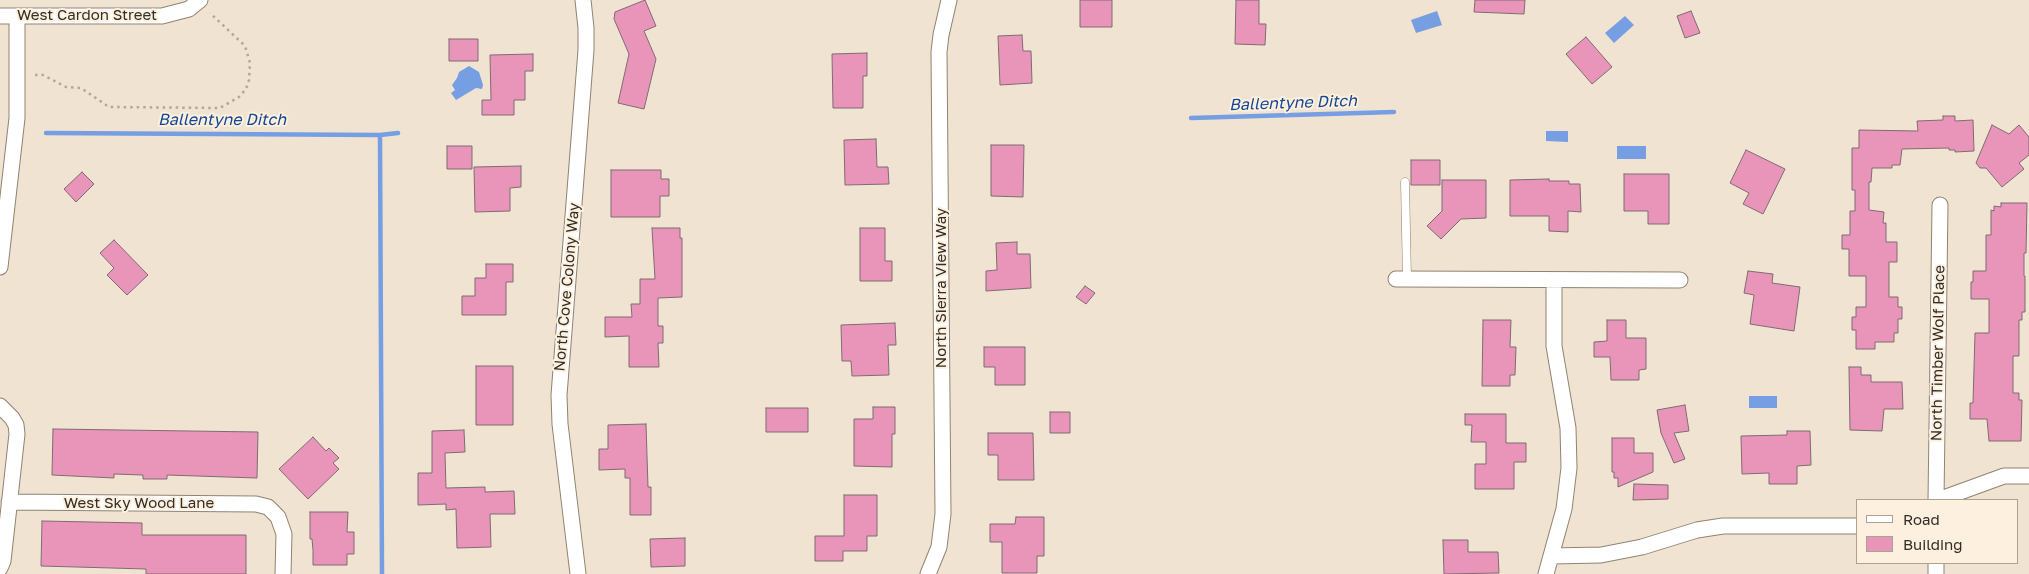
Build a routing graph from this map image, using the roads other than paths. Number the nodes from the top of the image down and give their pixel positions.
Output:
1 (200, 0) edge
2 (583, 0) edge
3 (949, 0) edge
4 (0, 16) edge
5 (17, 16) junction
6 (1405, 182) dead end
7 (1940, 205) dead end
8 (0, 267) edge
9 (1401, 279) joint
10 (1680, 280) dead end
11 (1554, 281) junction
12 (0, 406) edge
13 (2029, 476) edge
14 (1937, 499) edge
15 (1940, 499) edge
16 (9, 502) junction
17 (1856, 526) edge
18 (1551, 556) junction
19 (0, 568) edge
20 (283, 574) edge
21 (578, 574) edge
22 (928, 574) edge
23 (1546, 574) edge

1 - 5 street, West Cardon Street
2 - 21 street, North Cove Colony Way
3 - 22 street, North Sierra View Way
4 - 5 street, West Cardon Street
5 - 8 street
6 - 9 lane
7 - 14 street, North Timber Wolf Place
9 - 11 street
10 - 11 street
11 - 18 street
12 - 16 street
13 - 15 street
16 - 19 street
16 - 20 street, West Sky Wood Lane
17 - 18 street
18 - 23 street

